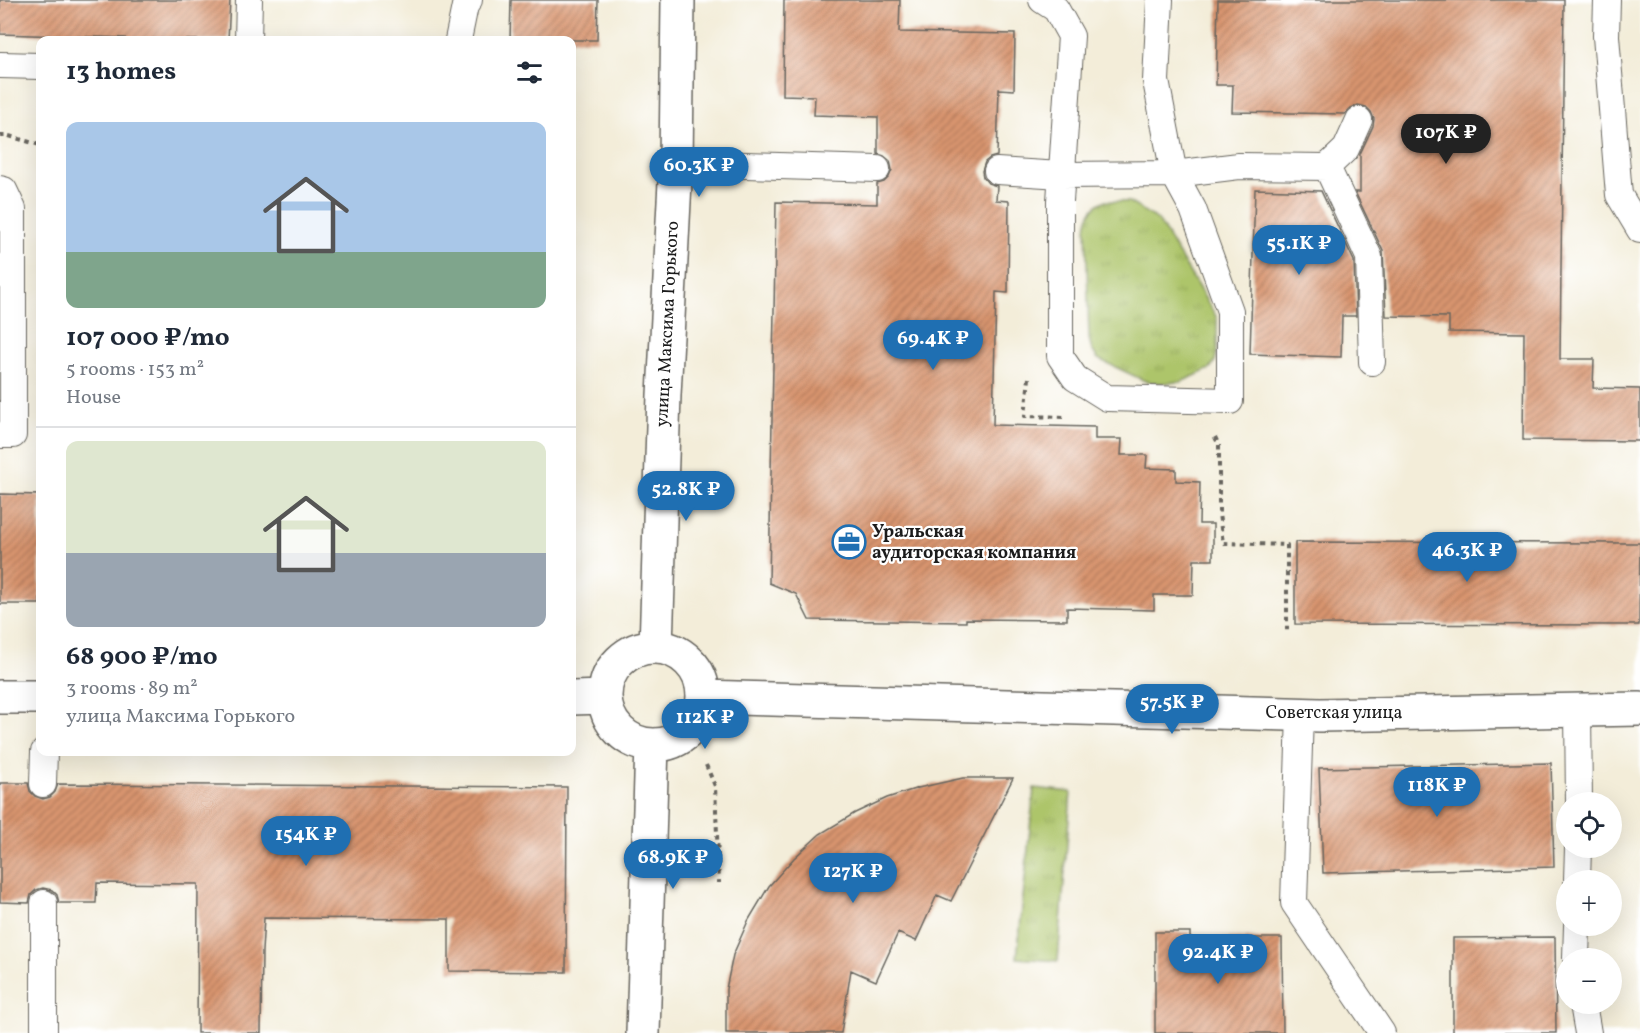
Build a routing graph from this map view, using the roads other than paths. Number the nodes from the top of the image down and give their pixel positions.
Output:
1 (249, 0) edge
2 (469, 0) edge
3 (678, 0) edge
4 (1042, 0) edge
5 (1160, 0) edge
6 (1608, 0) edge
7 (248, 36) edge
8 (459, 36) edge
9 (0, 65) edge
10 (36, 66) edge
11 (1359, 120) dead end
12 (676, 163) junction
13 (1327, 167) junction
14 (877, 169) dead end
15 (997, 171) dead end
16 (1174, 174) junction
17 (1061, 175) junction
18 (0, 189) edge
19 (1640, 230) edge
20 (1372, 362) dead end
21 (0, 435) edge
22 (656, 647) junction
23 (0, 697) edge
24 (36, 697) edge
25 (605, 697) junction
26 (704, 697) junction
27 (576, 698) edge
28 (1640, 709) edge
29 (1578, 710) junction
30 (1300, 714) junction
31 (652, 746) junction
32 (44, 756) edge
33 (43, 784) dead end
34 (1579, 792) edge
35 (44, 903) dead end
36 (1584, 1014) edge
37 (44, 1033) edge
38 (643, 1033) edge
39 (1382, 1033) edge
40 (1588, 1033) edge

1 - 7 lane
2 - 8 lane
3 - 12 street, улица Максима Горького
4 - 17 lane
5 - 16 lane
6 - 19 lane
9 - 10 lane
11 - 13 lane
12 - 14 lane
12 - 22 street, улица Максима Горького
13 - 16 lane
13 - 20 lane
15 - 17 lane
16 - 17 lane
16 - 17 lane
18 - 21 lane
22 - 25 street
22 - 26 street
23 - 24 street
25 - 27 street
25 - 31 street
26 - 30 street, Советская улица
26 - 31 street
28 - 29 street, Советская улица
29 - 30 street, Советская улица
29 - 34 lane
30 - 39 lane
31 - 38 street
32 - 33 lane
35 - 37 lane
36 - 40 lane

